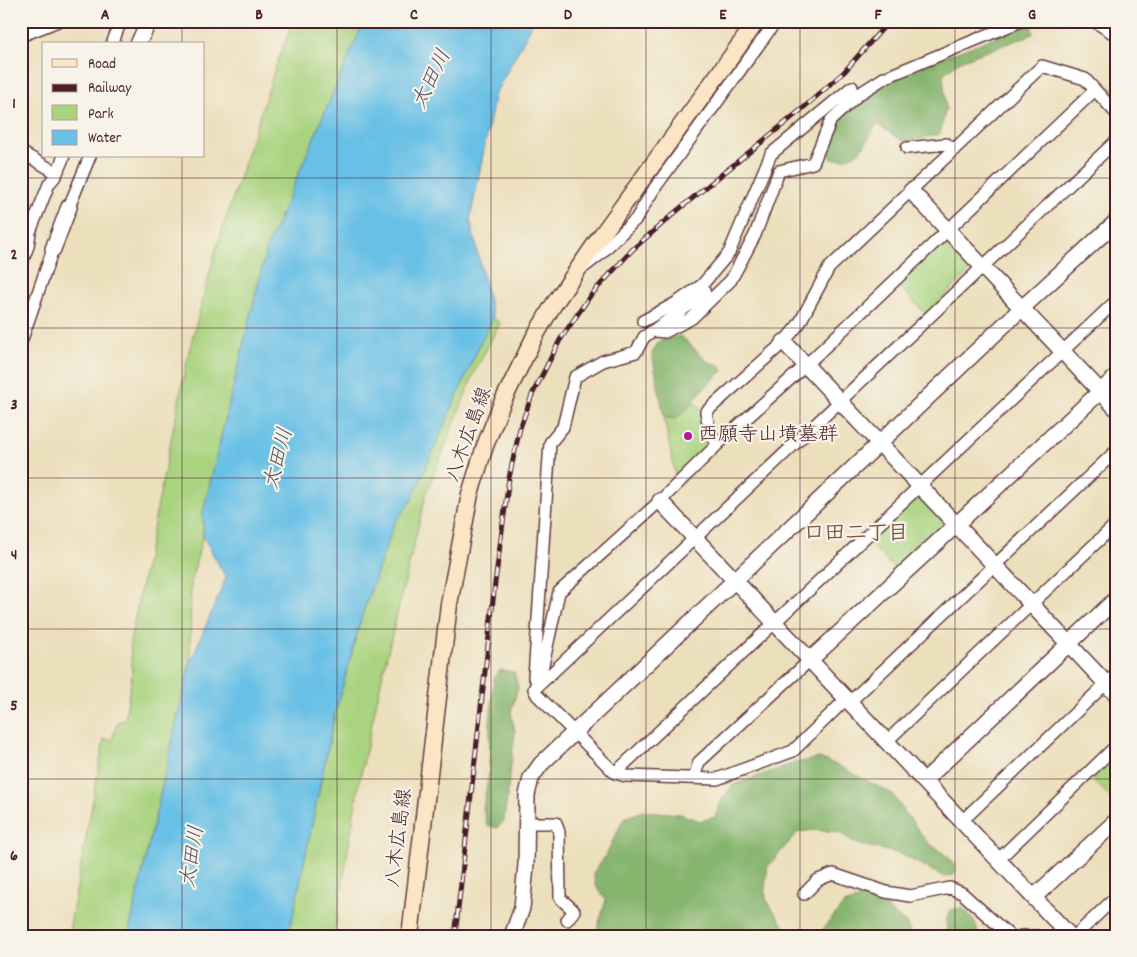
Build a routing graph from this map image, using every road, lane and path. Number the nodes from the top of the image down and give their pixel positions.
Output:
1 (58, 21) edge
2 (122, 21) edge
3 (757, 21) edge
4 (776, 21) edge
5 (1021, 21) edge
6 (1094, 21) edge
7 (148, 22) edge
8 (1116, 34) edge
9 (21, 36) edge
10 (113, 42) edge
11 (139, 42) edge
12 (852, 86) dead end
13 (1095, 90) junction
14 (1116, 113) edge
15 (1116, 140) edge
16 (907, 148) dead end
17 (954, 150) junction
18 (21, 152) edge
19 (63, 158) edge
20 (89, 158) edge
21 (57, 173) junction
22 (910, 191) junction
23 (69, 207) joint
24 (1116, 222) edge
25 (948, 230) junction
26 (54, 249) joint
27 (21, 264) edge
28 (982, 267) junction
29 (576, 272) junction
30 (702, 285) junction
31 (1116, 301) edge
32 (1022, 308) junction
33 (643, 321) dead end
34 (652, 331) junction
35 (21, 342) edge
36 (784, 342) junction
37 (1062, 351) junction
38 (806, 364) junction
39 (1116, 377) edge
40 (1100, 392) junction
41 (840, 402) junction
42 (1116, 408) edge
43 (880, 443) junction
44 (718, 444) junction
45 (1116, 451) edge
46 (920, 486) junction
47 (660, 501) junction
48 (1116, 524) edge
49 (957, 525) junction
50 (694, 538) junction
51 (995, 566) junction
52 (735, 580) junction
53 (1116, 599) edge
54 (1031, 604) junction
55 (774, 622) junction
56 (1068, 644) junction
57 (547, 649) junction
58 (810, 660) junction
59 (564, 661) junction
60 (1112, 684) edge
61 (534, 689) junction
62 (848, 701) junction
63 (574, 733) junction
64 (887, 741) junction
65 (1116, 746) edge
66 (615, 773) junction
67 (694, 778) junction
68 (924, 781) junction
69 (962, 821) junction
70 (1116, 821) edge
71 (526, 823) junction
72 (998, 859) junction
73 (804, 894) dead end
74 (1116, 897) edge
75 (1034, 898) junction
76 (567, 920) dead end
77 (410, 936) edge
78 (512, 936) edge
79 (1010, 936) edge
80 (1021, 936) edge
81 (1036, 936) edge
82 (1070, 936) edge
83 (1075, 936) edge

1 - 9 street
2 - 10 street
3 - 29 main road, 八木広島線
4 - 29 street
5 - 34 street
6 - 8 street
7 - 11 street
12 - 30 street
13 - 14 street
13 - 17 street
13 - 25 street
15 - 28 street
16 - 17 street
17 - 22 street
18 - 21 street
19 - 21 street
20 - 23 street
21 - 27 street
22 - 25 street
22 - 36 street
23 - 26 street
24 - 32 street
25 - 28 street
25 - 38 street
26 - 35 street
28 - 32 street
28 - 41 street
29 - 77 main road, 八木広島線
30 - 33 street
30 - 34 street
31 - 37 street
32 - 37 street
32 - 43 street
34 - 61 street
36 - 38 street
36 - 44 street
37 - 40 street
37 - 46 street
38 - 41 street
38 - 44 street
39 - 40 street
40 - 42 street
40 - 49 street
41 - 43 street
41 - 50 street
43 - 46 street
43 - 52 street
44 - 47 street
45 - 51 street
46 - 49 street
46 - 55 street
47 - 50 street
47 - 57 street
48 - 54 street
49 - 51 street
49 - 58 street
50 - 52 street
50 - 59 street
51 - 54 street
51 - 62 street
52 - 55 street
52 - 63 street
53 - 56 street
54 - 56 street
54 - 64 street
55 - 58 street
55 - 66 street
56 - 60 street
56 - 68 street
57 - 59 street
57 - 61 street
58 - 62 street
58 - 67 street
59 - 61 street
60 - 69 street
61 - 63 street
62 - 64 street
62 - 67 street
63 - 66 street
63 - 71 street
64 - 68 street
65 - 72 street
66 - 67 street
68 - 69 street
69 - 72 street
70 - 75 street
71 - 76 street
71 - 78 street
72 - 75 street
73 - 79 street
74 - 83 street
75 - 82 street
80 - 81 street

